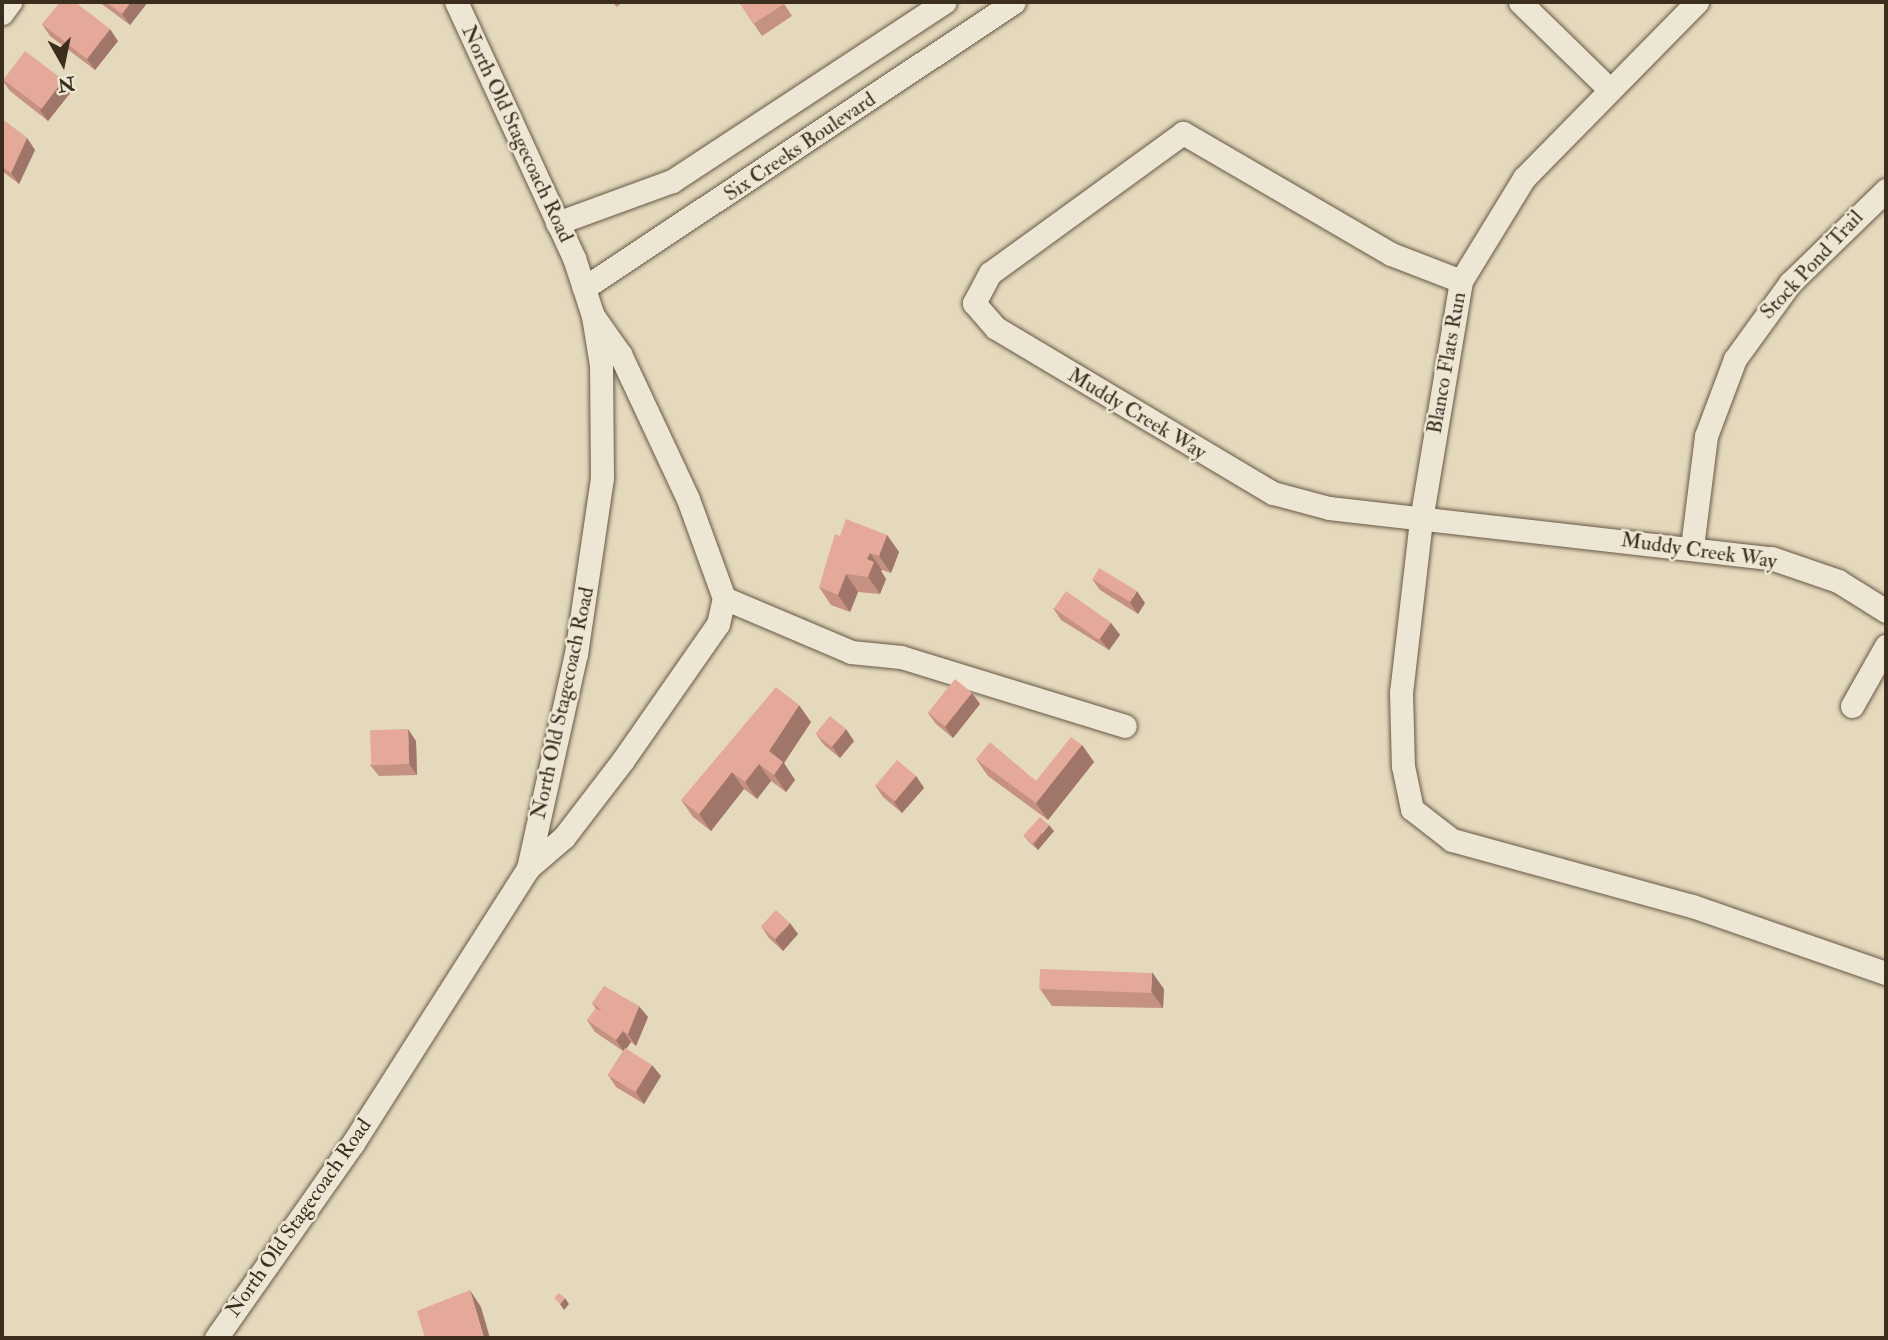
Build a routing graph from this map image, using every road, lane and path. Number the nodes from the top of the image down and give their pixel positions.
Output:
1 (10, 2) edge
2 (456, 2) edge
3 (944, 2) edge
4 (1014, 2) edge
5 (1520, 2) edge
6 (1697, 2) edge
7 (2, 13) edge
8 (1607, 87) junction
9 (1886, 190) edge
10 (557, 223) junction
11 (1461, 281) junction
12 (584, 288) junction
13 (593, 316) junction
14 (1420, 520) junction
15 (1692, 547) junction
16 (724, 598) junction
17 (1886, 611) edge
18 (1886, 646) edge
19 (1852, 706) dead end
20 (1125, 726) dead end
21 (528, 868) junction
22 (1886, 973) edge
23 (216, 1338) edge

1 - 7 street
2 - 10 street, North Old Stagecoach Road
3 - 10 street, Six Creeks Boulevard
4 - 12 street, Six Creeks Boulevard
5 - 8 street
6 - 8 street, Blanco Flats Run
8 - 11 street, Blanco Flats Run
9 - 15 street, Stock Pond Trail
10 - 12 street, North Old Stagecoach Road
11 - 14 street, Blanco Flats Run
11 - 14 street, Muddy Creek Way
12 - 13 street, North Old Stagecoach Road
13 - 16 street
13 - 21 street, North Old Stagecoach Road
14 - 15 street, Muddy Creek Way
14 - 22 street, Blanco Flats Run
15 - 17 street, Muddy Creek Way
16 - 20 street
16 - 21 street
18 - 19 street
21 - 23 street, North Old Stagecoach Road

